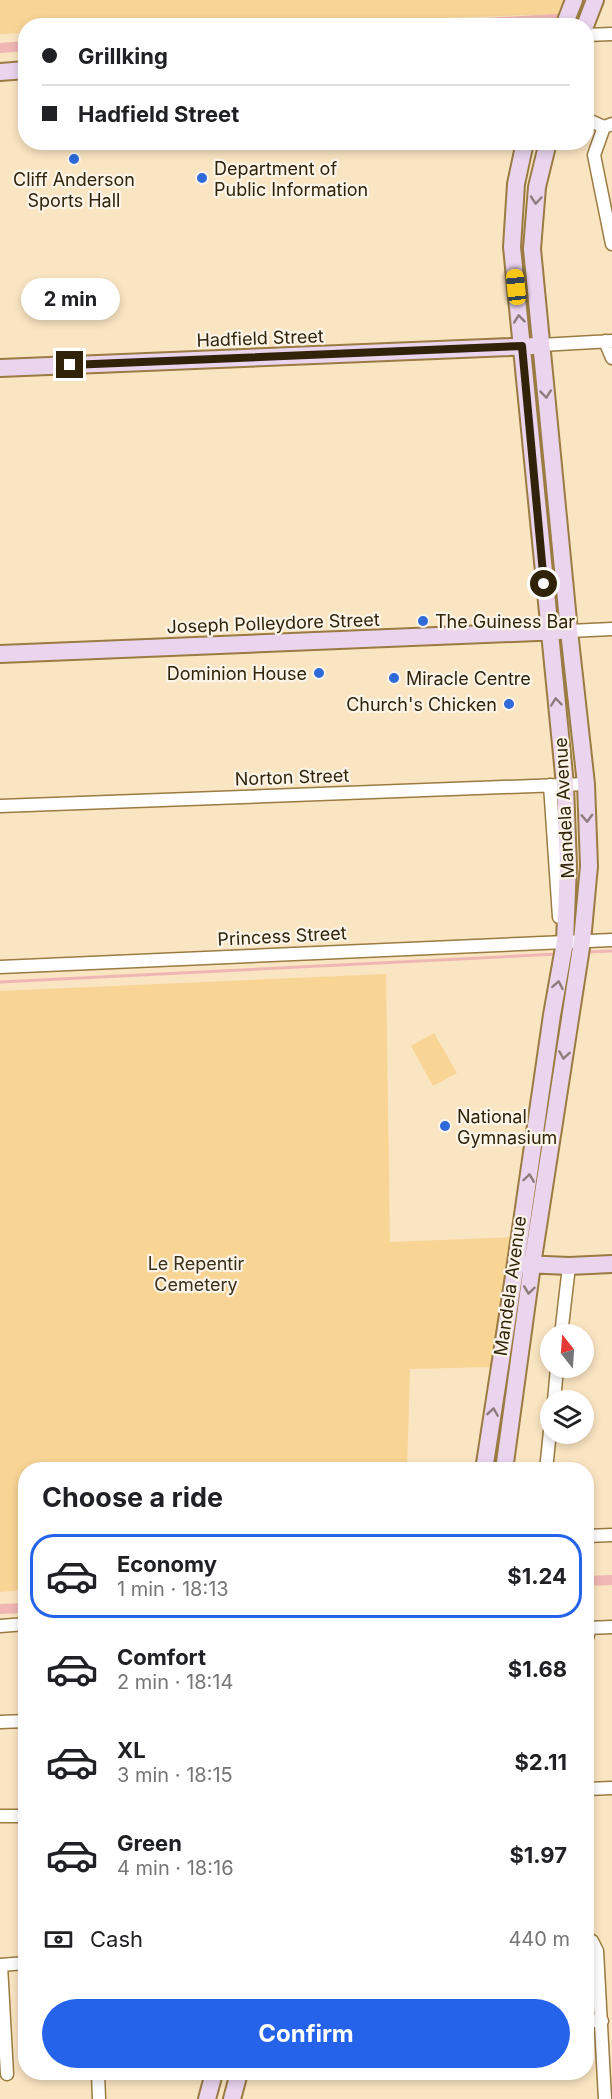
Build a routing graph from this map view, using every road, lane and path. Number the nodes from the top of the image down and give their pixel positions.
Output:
1 (573, 0) edge
2 (594, 0) edge
3 (567, 18) edge
4 (588, 18) edge
5 (612, 34) edge
6 (594, 35) edge
7 (18, 71) edge
8 (0, 72) edge
9 (608, 126) edge
10 (523, 150) edge
11 (546, 150) edge
12 (612, 244) edge
13 (609, 341) edge
14 (541, 345) junction
15 (522, 346) junction
16 (612, 358) edge
17 (0, 368) edge
18 (612, 629) edge
19 (569, 631) junction
20 (549, 632) junction
21 (0, 654) edge
22 (586, 784) junction
23 (557, 785) junction
24 (0, 806) edge
25 (612, 940) edge
26 (571, 948) junction
27 (0, 967) edge
28 (524, 1264) junction
29 (612, 1264) edge
30 (569, 1266) junction
31 (562, 1324) edge
32 (549, 1444) edge
33 (485, 1462) edge
34 (505, 1462) edge
35 (547, 1462) edge
36 (612, 1535) edge
37 (594, 1536) edge
38 (18, 1625) edge
39 (0, 1626) edge
40 (612, 1626) edge
41 (594, 1628) edge
42 (18, 1721) edge
43 (0, 1722) edge
44 (612, 1788) edge
45 (594, 1789) edge
46 (0, 1816) edge
47 (18, 1816) edge
48 (594, 1945) edge
49 (18, 1964) edge
50 (1, 1965) edge
51 (594, 2021) edge
52 (602, 2021) junction
53 (6, 2074) dead end
54 (98, 2080) edge
55 (211, 2080) edge
56 (236, 2080) edge
57 (99, 2099) edge
58 (207, 2099) edge
59 (232, 2099) edge
60 (605, 2099) edge

1 - 3 main road
2 - 4 main road
5 - 6 street
7 - 8 main road
9 - 12 street
15 -> 10 main road, Mandela Avenue
11 -> 14 main road, Mandela Avenue
13 - 14 street
13 - 16 street
14 - 15 main road, Hadfield Street
14 -> 19 main road, Mandela Avenue
15 - 17 main road, Hadfield Street
15 - 20 main road, Mandela Avenue
18 - 19 street
19 - 20 main road, Joseph Polleydore Street
19 - 22 main road, Mandela Avenue
20 - 21 main road, Joseph Polleydore Street
23 -> 20 main road, Mandela Avenue
22 - 23 street, Norton Street
22 -> 26 main road, Mandela Avenue
23 - 24 street, Norton Street
23 - 26 main road, Mandela Avenue
25 - 26 street, Princess Street
26 - 27 street, Princess Street
26 - 28 main road, Mandela Avenue
28 - 30 main road
33 -> 28 main road, Mandela Avenue
28 -> 34 main road, Mandela Avenue
29 - 30 main road
30 - 31 street
32 - 35 street
36 - 37 street
38 - 39 street
40 - 41 street
42 - 43 street
44 - 45 street
46 - 47 street
48 - 52 street
49 - 50 street
50 - 53 street
51 - 52 street
52 - 60 street
54 - 57 street
55 - 58 main road
56 - 59 main road

